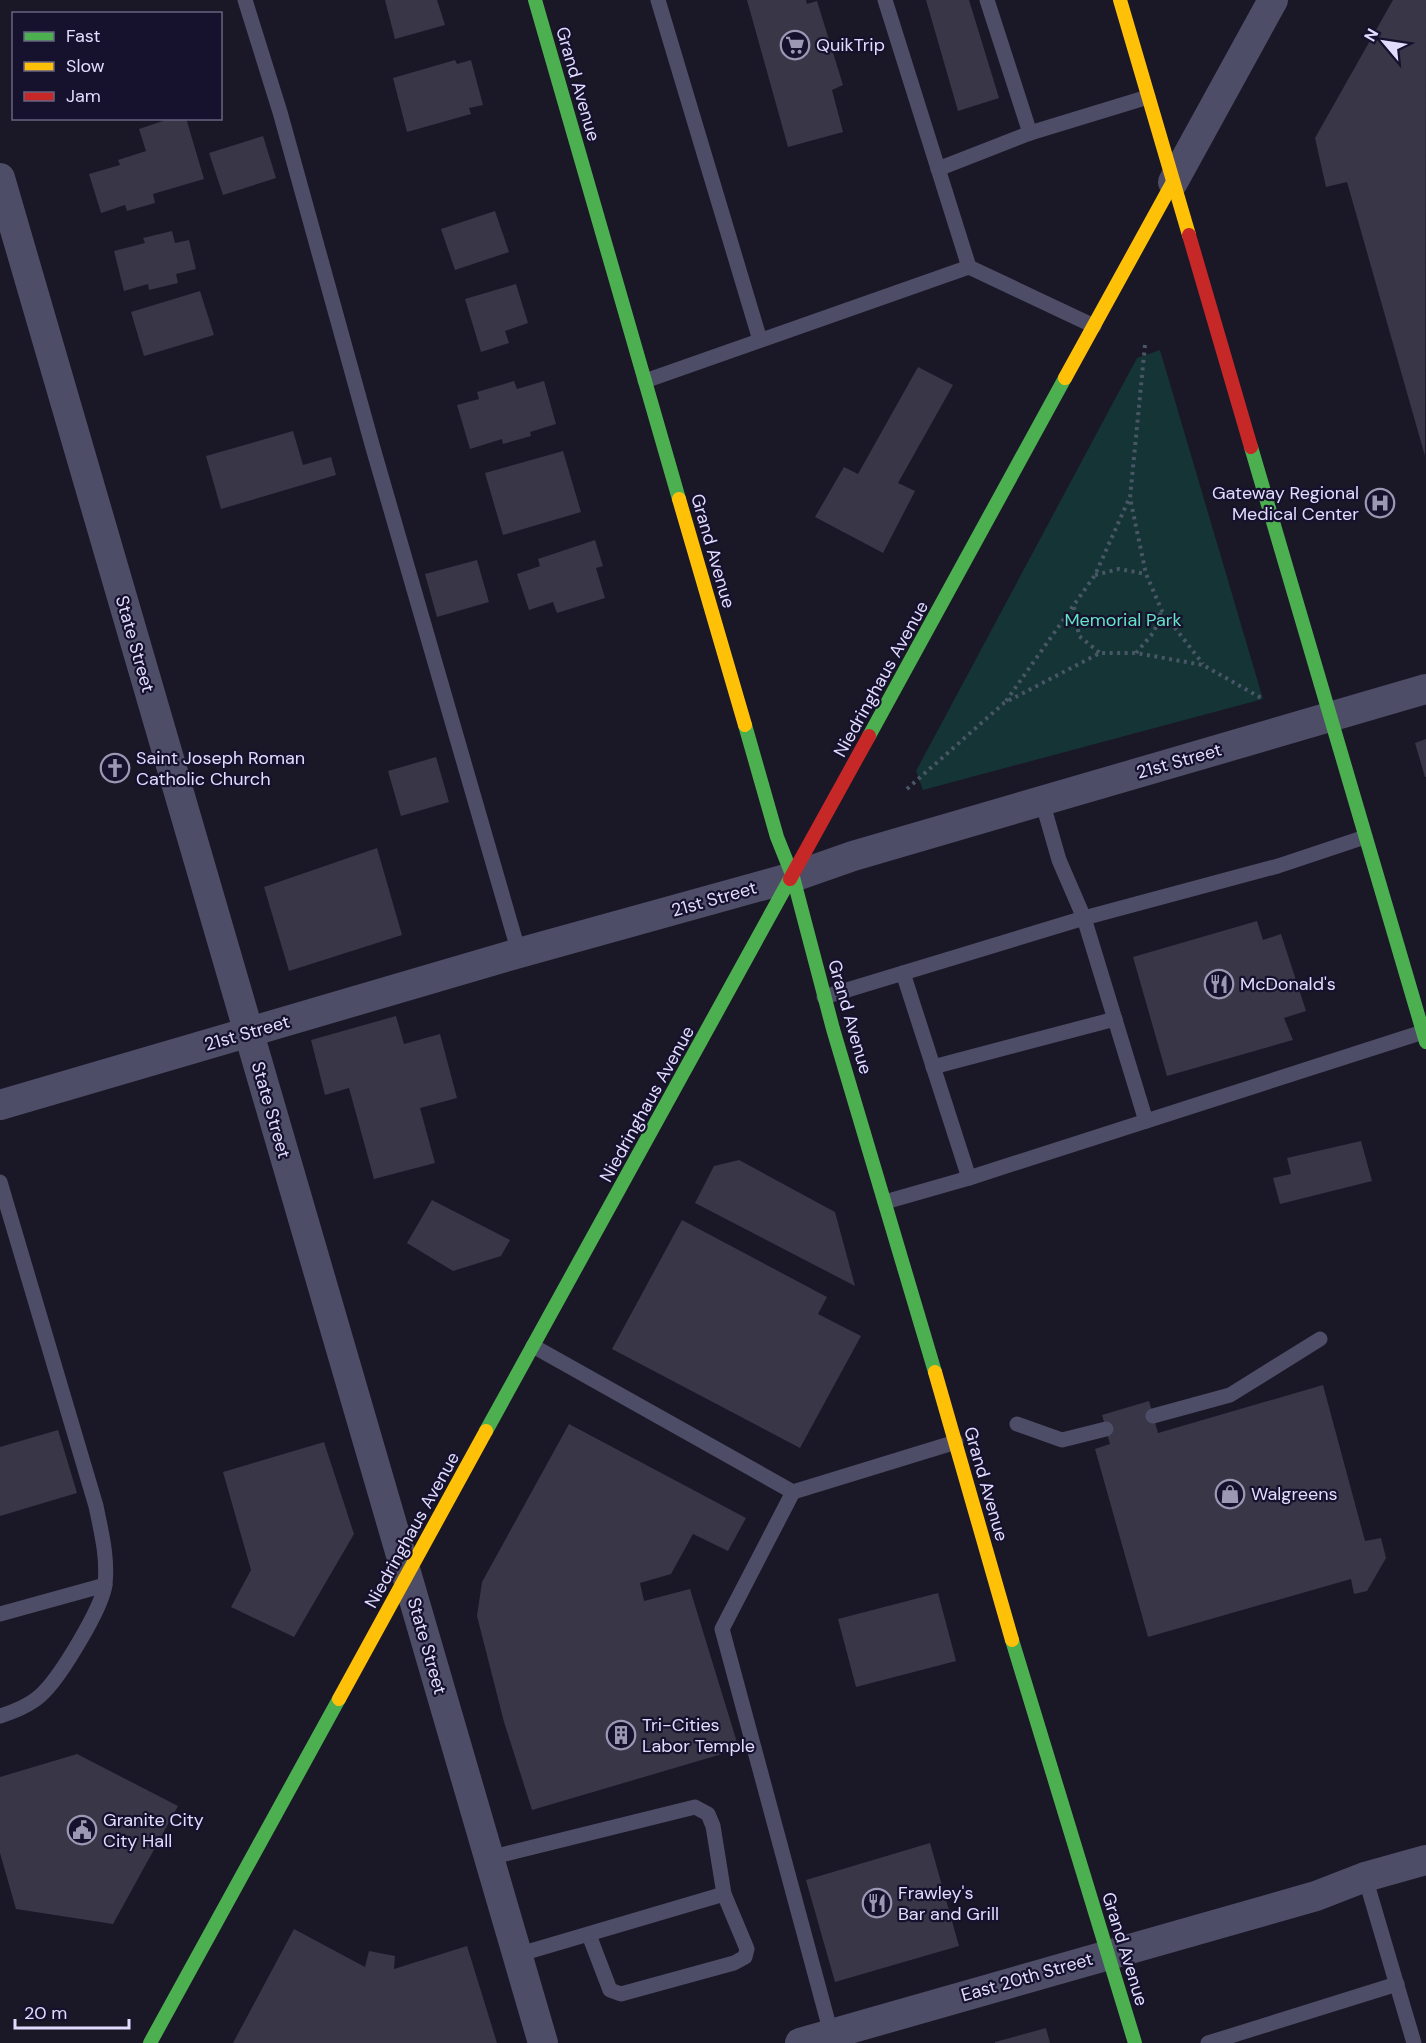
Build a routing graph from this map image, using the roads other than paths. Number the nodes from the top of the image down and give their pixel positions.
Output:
1 (245, 0) edge
2 (535, 0) edge
3 (658, 0) edge
4 (885, 0) edge
5 (987, 0) edge
6 (1120, 0) edge
7 (1273, 0) edge
8 (1148, 97) junction
9 (1030, 134) junction
10 (938, 169) junction
11 (0, 178) edge
12 (1173, 183) junction
13 (969, 267) junction
14 (1094, 326) junction
15 (760, 340) junction
16 (645, 381) junction
17 (1426, 689) edge
18 (1330, 717) junction
19 (1042, 801) junction
20 (1365, 837) junction
21 (793, 877) junction
22 (1084, 918) junction
23 (519, 953) junction
24 (903, 973) junction
25 (824, 997) junction
26 (1115, 1018) junction
27 (248, 1032) junction
28 (1425, 1037) edge
29 (933, 1067) junction
30 (0, 1105) edge
31 (1146, 1121) junction
32 (969, 1178) junction
33 (0, 1182) edge
34 (885, 1202) junction
35 (1320, 1340) dead end
36 (533, 1347) junction
37 (1153, 1416) dead end
38 (1017, 1424) dead end
39 (1106, 1429) dead end
40 (956, 1442) junction
41 (793, 1492) junction
42 (406, 1577) junction
43 (105, 1586) junction
44 (0, 1614) edge
45 (0, 1716) edge
46 (489, 1858) junction
47 (1426, 1860) edge
48 (1365, 1877) junction
49 (724, 1894) junction
50 (589, 1935) junction
51 (1108, 1954) junction
52 (517, 1955) junction
53 (1397, 1984) junction
54 (832, 2038) edge
55 (150, 2043) edge
56 (543, 2043) edge
57 (800, 2043) edge
58 (1135, 2043) edge
59 (1208, 2043) edge
60 (1414, 2043) edge

1 - 23 lane
2 - 16 street, Grand Avenue
3 - 15 lane
4 - 10 lane
5 - 9 lane
6 - 8 street
7 - 12 street
8 - 9 lane
8 - 12 street
9 - 10 lane
10 - 13 lane
11 - 27 street, State Street
12 - 14 street, Niedringhaus Avenue
12 - 18 street
13 - 14 lane
13 - 15 lane
14 - 21 street, Niedringhaus Avenue
15 - 16 lane
16 - 21 street, Grand Avenue
17 - 18 street, 21st Street
18 - 19 street, 21st Street
18 - 20 street
19 - 21 street, 21st Street
19 - 22 lane
20 - 22 lane
20 - 28 street
21 - 23 street, 21st Street
21 - 25 street, Grand Avenue
21 - 36 street, Niedringhaus Avenue
22 - 24 lane
22 - 26 lane
23 - 27 street, 21st Street
24 - 25 lane
24 - 29 lane
25 - 34 street, Grand Avenue
26 - 29 lane
26 - 31 lane
27 - 30 street, 21st Street
27 - 42 street, State Street
28 - 31 lane
29 - 32 lane
31 - 32 lane
32 - 34 lane
33 - 43 lane
34 - 40 street, Grand Avenue
35 - 37 lane
36 - 41 lane
36 - 42 street, Niedringhaus Avenue
38 - 39 lane
40 - 41 lane
40 - 51 street, Grand Avenue
41 - 54 lane
42 - 46 street, State Street
42 - 55 street, Niedringhaus Avenue
43 - 44 lane
43 - 45 lane
46 - 49 lane
46 - 52 street, State Street
47 - 48 street, East 20th Street
48 - 51 street, East 20th Street
48 - 53 lane
49 - 50 lane
49 - 50 lane
50 - 52 lane
51 - 54 street, East 20th Street
51 - 58 street, Grand Avenue
52 - 56 street, State Street
53 - 59 lane
53 - 60 lane
54 - 57 street, East 20th Street

